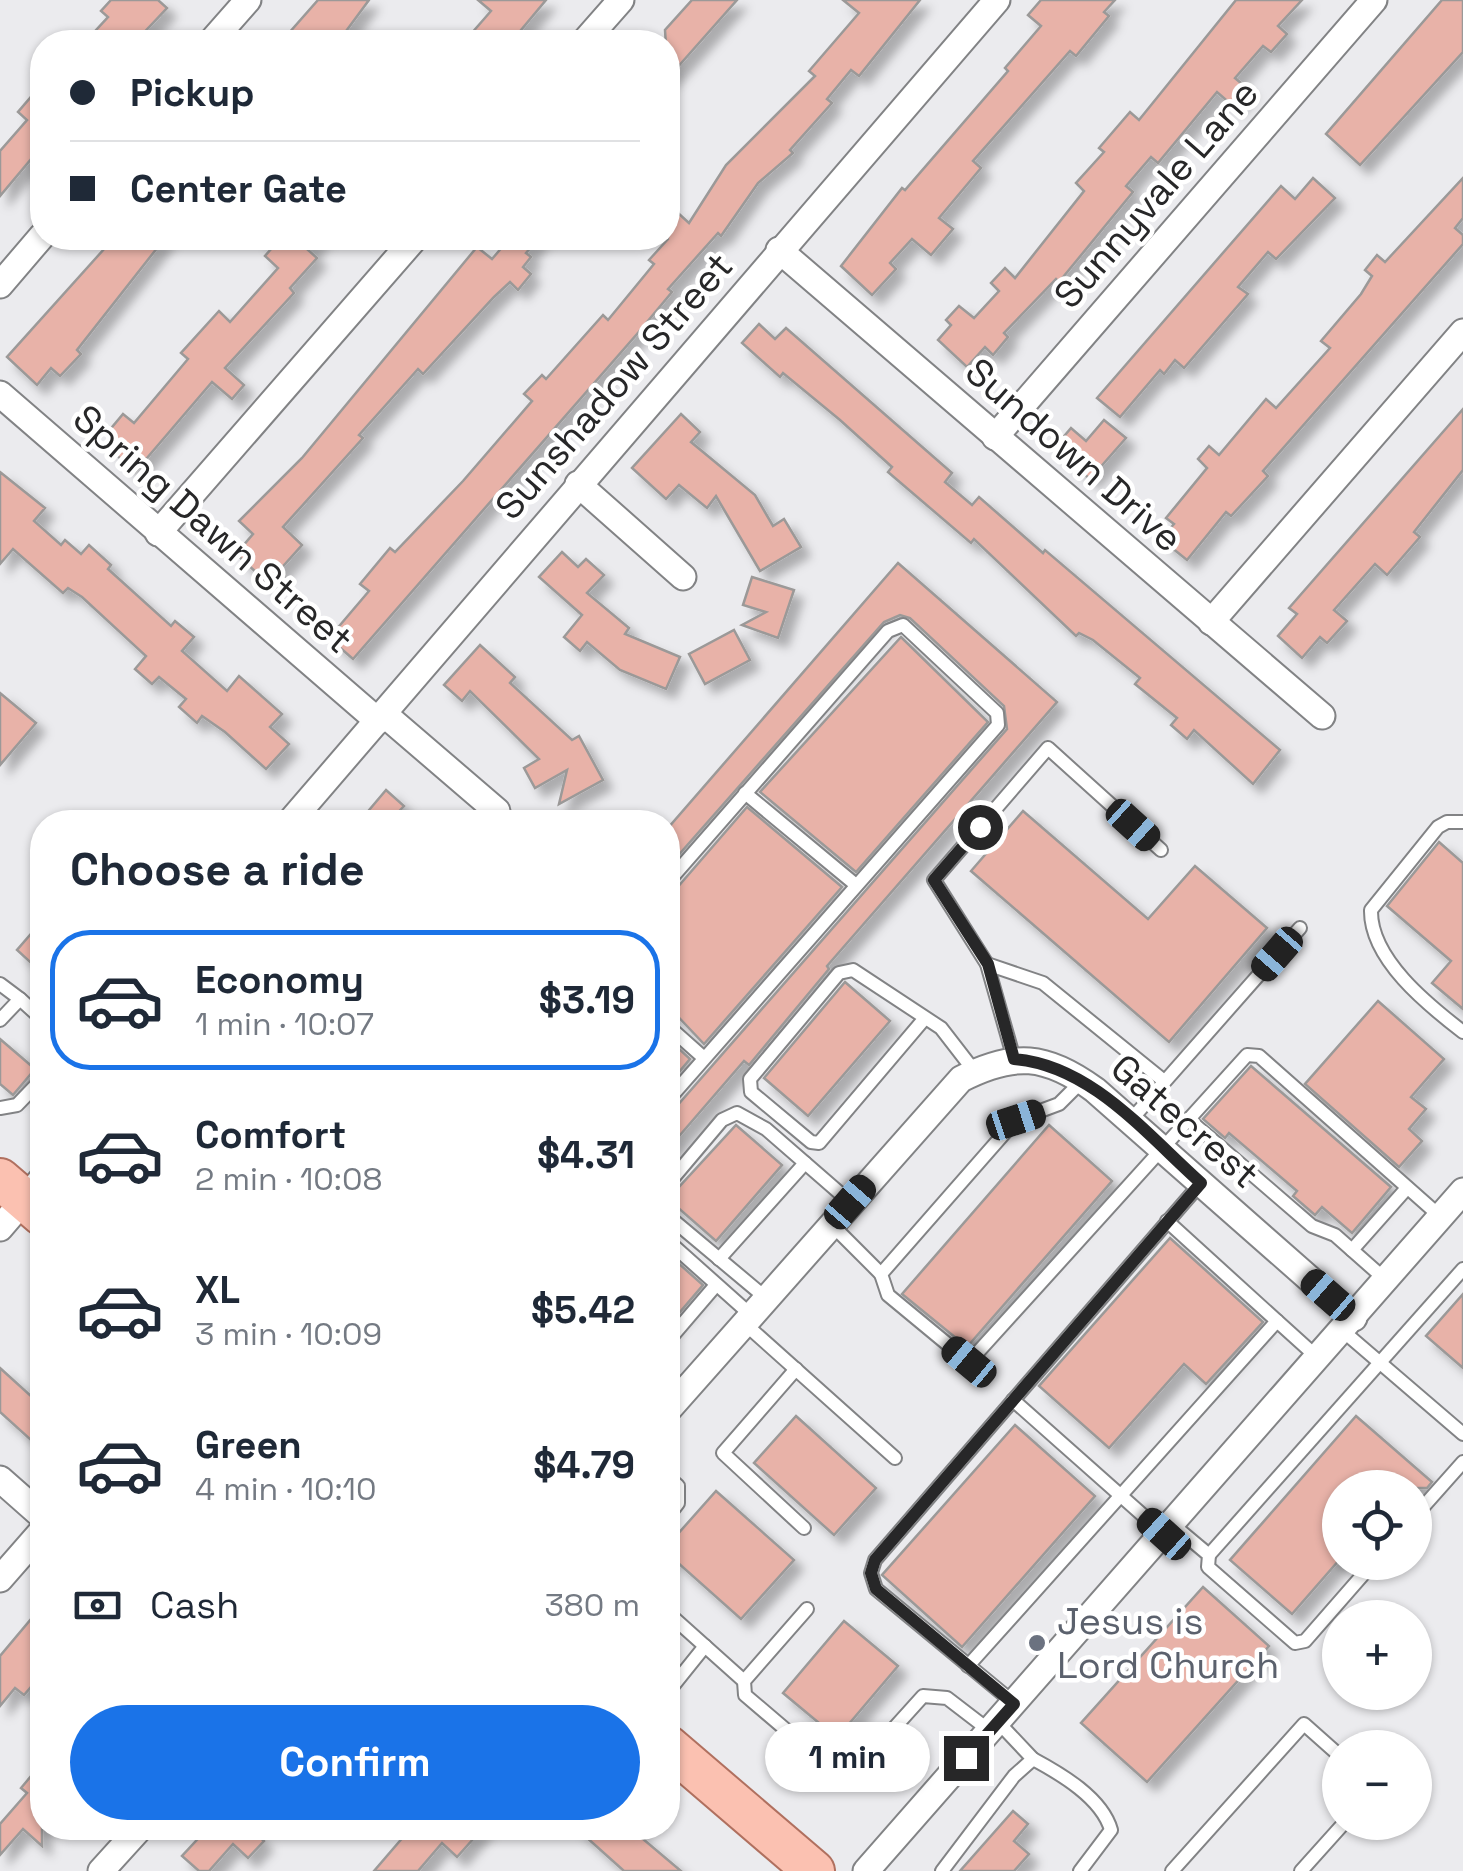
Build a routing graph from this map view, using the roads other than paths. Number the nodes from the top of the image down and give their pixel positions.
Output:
1 (248, 0) edge
2 (621, 0) edge
3 (997, 0) edge
4 (1374, 0) edge
5 (222, 30) edge
6 (595, 30) edge
7 (30, 250) edge
8 (405, 250) edge
9 (780, 250) junction
10 (0, 286) edge
11 (1463, 332) edge
12 (0, 394) edge
13 (995, 438) junction
14 (578, 484) junction
15 (158, 533) junction
16 (683, 577) dead end
17 (1211, 622) junction
18 (1322, 716) dead end
19 (381, 717) junction
20 (745, 792) junction
21 (300, 810) edge
22 (495, 810) edge
23 (1463, 822) edge
24 (1161, 850) dead end
25 (680, 868) edge
26 (856, 885) junction
27 (1300, 928) dead end
28 (988, 964) junction
29 (0, 984) edge
30 (20, 999) junction
31 (30, 1008) edge
32 (925, 1018) junction
33 (0, 1020) edge
34 (1463, 1032) edge
35 (680, 1037) edge
36 (704, 1058) junction
37 (1014, 1059) junction
38 (976, 1072) junction
39 (1082, 1081) junction
40 (1164, 1082) junction
41 (680, 1086) edge
42 (30, 1091) edge
43 (0, 1108) edge
44 (1188, 1118) junction
45 (1130, 1121) junction
46 (1161, 1148) junction
47 (805, 1163) junction
48 (680, 1170) edge
49 (1201, 1183) junction
50 (1407, 1188) junction
51 (1463, 1191) edge
52 (850, 1202) junction
53 (1442, 1218) junction
54 (1168, 1221) junction
55 (831, 1224) junction
56 (680, 1226) edge
57 (1352, 1250) junction
58 (680, 1252) edge
59 (719, 1259) junction
60 (1463, 1269) edge
61 (880, 1274) junction
62 (1386, 1281) junction
63 (716, 1285) junction
64 (754, 1312) junction
65 (1277, 1321) junction
66 (1349, 1324) junction
67 (680, 1327) edge
68 (1319, 1359) junction
69 (1379, 1365) junction
70 (796, 1369) junction
71 (680, 1394) edge
72 (1013, 1400) junction
73 (1463, 1434) edge
74 (895, 1458) dead end
75 (1463, 1462) edge
76 (0, 1480) edge
77 (1121, 1495) junction
78 (1432, 1497) edge
79 (30, 1506) edge
80 (804, 1528) dead end
81 (1168, 1529) junction
82 (30, 1545) edge
83 (1208, 1561) junction
84 (0, 1579) edge
85 (1359, 1580) edge
86 (806, 1609) dead end
87 (680, 1624) edge
88 (705, 1646) junction
89 (968, 1666) junction
90 (680, 1677) edge
91 (744, 1681) junction
92 (1001, 1719) junction
93 (1322, 1740) edge
94 (680, 1756) edge
95 (1033, 1759) junction
96 (129, 1840) edge
97 (1329, 1840) edge
98 (101, 1871) edge
99 (814, 1871) edge
100 (866, 1871) edge
101 (942, 1871) edge
102 (1080, 1871) edge
103 (1172, 1871) edge
104 (1301, 1871) edge

1 - 5 street
2 - 6 street
3 - 9 street, Sunshadow Street
4 - 13 street, Sunnyvale Lane
7 - 10 street
8 - 15 street
9 - 13 street, Sundown Drive
9 - 14 street, Sunshadow Street
11 - 17 street
12 - 15 street, Spring Dawn Street
13 - 17 street, Sundown Drive
14 - 16 street
14 - 19 street, Sunshadow Street
15 - 19 street, Spring Dawn Street
17 - 18 street, Sundown Drive
19 - 21 street, Sunshadow Street
19 - 22 street, Spring Dawn Street
20 - 25 lane
20 - 26 lane
20 - 26 lane
23 - 34 lane
24 - 28 lane
26 - 36 lane
27 - 40 lane
28 - 37 lane
28 - 40 lane
29 - 30 lane
30 - 31 lane
30 - 33 lane
32 - 32 lane
32 - 38 lane
35 - 36 lane
36 - 41 lane
37 - 38 street
37 - 39 street, Gatecrest
38 - 52 street
39 - 45 street, Gatecrest
39 - 61 lane
40 - 45 lane
42 - 43 lane
44 - 46 lane
44 - 50 lane
44 - 57 lane
45 - 46 street, Gatecrest
46 - 49 street, Gatecrest
46 - 61 lane
47 - 48 lane
47 - 52 lane
47 - 59 lane
49 - 54 lane
49 - 66 street, Gatecrest
50 - 53 lane
50 - 57 lane
51 - 53 street
52 - 55 street
53 - 62 street
54 - 65 lane
54 - 72 lane
55 - 61 lane
55 - 64 street
56 - 59 lane
57 - 62 lane
58 - 63 lane
59 - 64 lane
60 - 69 lane
62 - 66 street
63 - 64 lane
63 - 67 lane
64 - 70 lane
64 - 71 street
65 - 68 lane
65 - 77 lane
66 - 68 street
66 - 69 lane
68 - 81 street
69 - 73 lane
69 - 83 lane
70 - 74 lane
70 - 80 lane
72 - 77 lane
72 - 89 lane
75 - 78 lane
76 - 79 street
77 - 81 lane
77 - 89 lane
81 - 83 lane
81 - 92 street
82 - 84 street
83 - 85 lane
86 - 91 lane
87 - 88 lane
88 - 90 lane
88 - 91 lane
89 - 92 lane
91 - 92 lane
92 - 95 lane
92 - 100 street
93 - 103 lane
94 - 99 main road
95 - 101 lane
95 - 102 lane
96 - 98 street
97 - 104 lane

